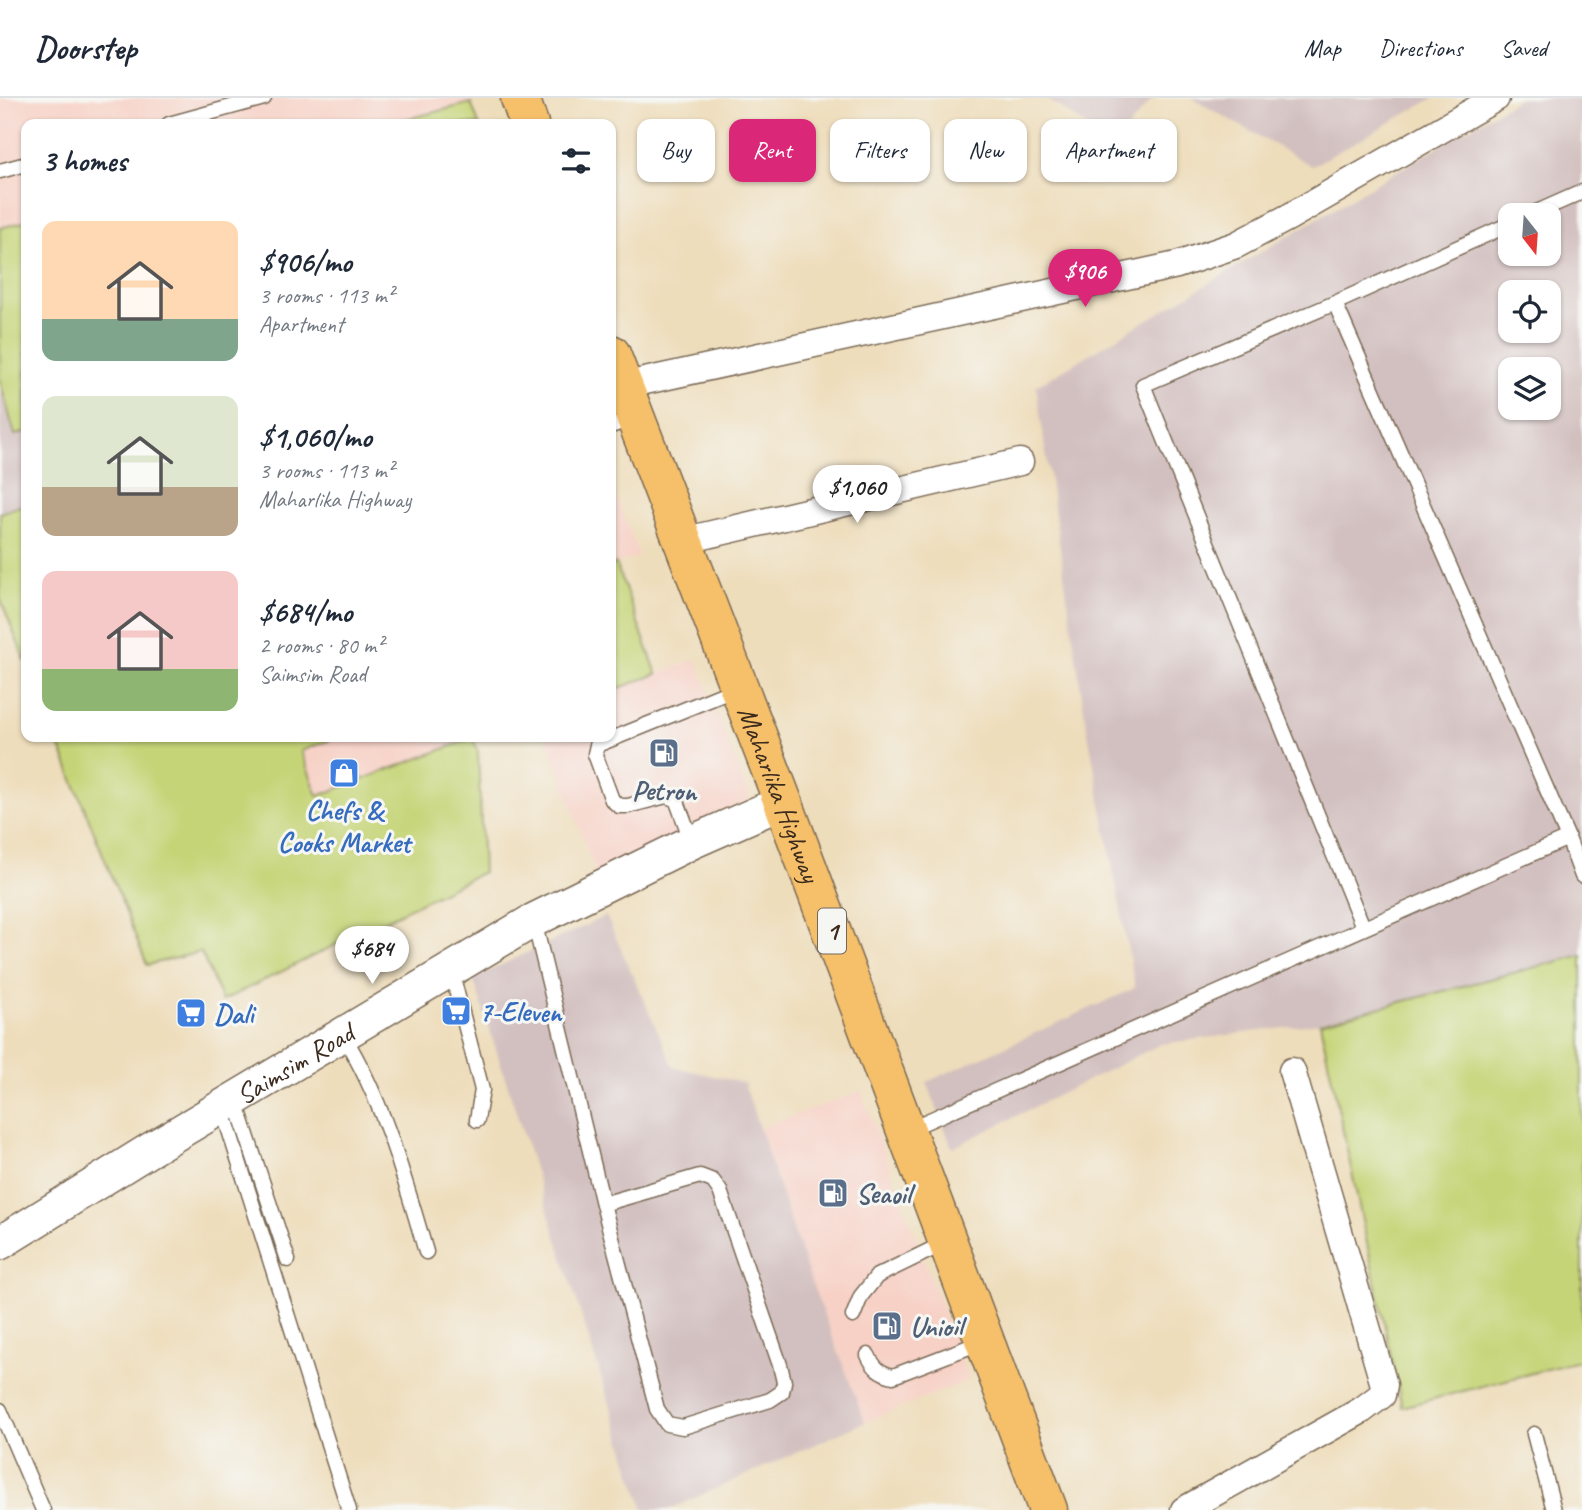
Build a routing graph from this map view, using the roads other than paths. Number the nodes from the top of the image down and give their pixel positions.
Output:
1 (264, 98) edge
2 (520, 98) edge
3 (1496, 98) edge
4 (187, 119) edge
5 (527, 119) edge
6 (21, 165) edge
7 (0, 171) edge
8 (1582, 192) edge
9 (1557, 203) edge
10 (1498, 229) edge
11 (1335, 303) junction
12 (619, 396) edge
13 (1020, 462) dead end
14 (682, 541) junction
15 (738, 688) junction
16 (616, 737) edge
17 (604, 742) edge
18 (783, 802) junction
19 (1568, 838) junction
20 (692, 842) junction
21 (1582, 876) edge
22 (534, 920) junction
23 (1363, 927) junction
24 (451, 970) junction
25 (343, 1035) junction
26 (1292, 1071) dead end
27 (228, 1103) junction
28 (477, 1120) dead end
29 (906, 1131) junction
30 (603, 1204) junction
31 (947, 1242) junction
32 (0, 1243) edge
33 (426, 1252) dead end
34 (288, 1260) dead end
35 (853, 1316) dead end
36 (984, 1341) junction
37 (868, 1356) dead end
38 (0, 1410) edge
39 (1534, 1434) dead end
40 (43, 1510) edge
41 (349, 1510) edge
42 (1048, 1510) edge
43 (1184, 1510) edge
44 (1554, 1510) edge

1 - 4 lane
2 - 5 highway
3 - 12 street
6 - 7 lane
8 - 9 lane
10 - 11 lane
11 - 19 lane
11 - 23 lane
12 - 14 highway, Maharlika Highway / 1
13 - 14 street
14 - 15 highway, Maharlika Highway / 1
15 - 16 lane
15 - 18 highway, Maharlika Highway / 1
17 - 20 lane
18 - 20 street, Saimsim Road
18 - 29 highway, Maharlika Highway / 1
19 - 21 lane
19 - 23 lane
20 - 22 street, Saimsim Road
22 - 24 street, Saimsim Road
22 - 30 lane
23 - 29 lane
24 - 25 street, Saimsim Road
24 - 28 lane
25 - 27 street, Saimsim Road
25 - 33 lane
26 - 43 street
27 - 32 street, Saimsim Road
27 - 34 lane
27 - 41 lane
29 - 31 highway, Maharlika Highway / 1
30 - 30 lane
31 - 35 lane
31 - 36 highway, Maharlika Highway / 1
36 - 37 lane
36 - 42 highway, Maharlika Highway / 1
38 - 40 lane
39 - 44 lane

